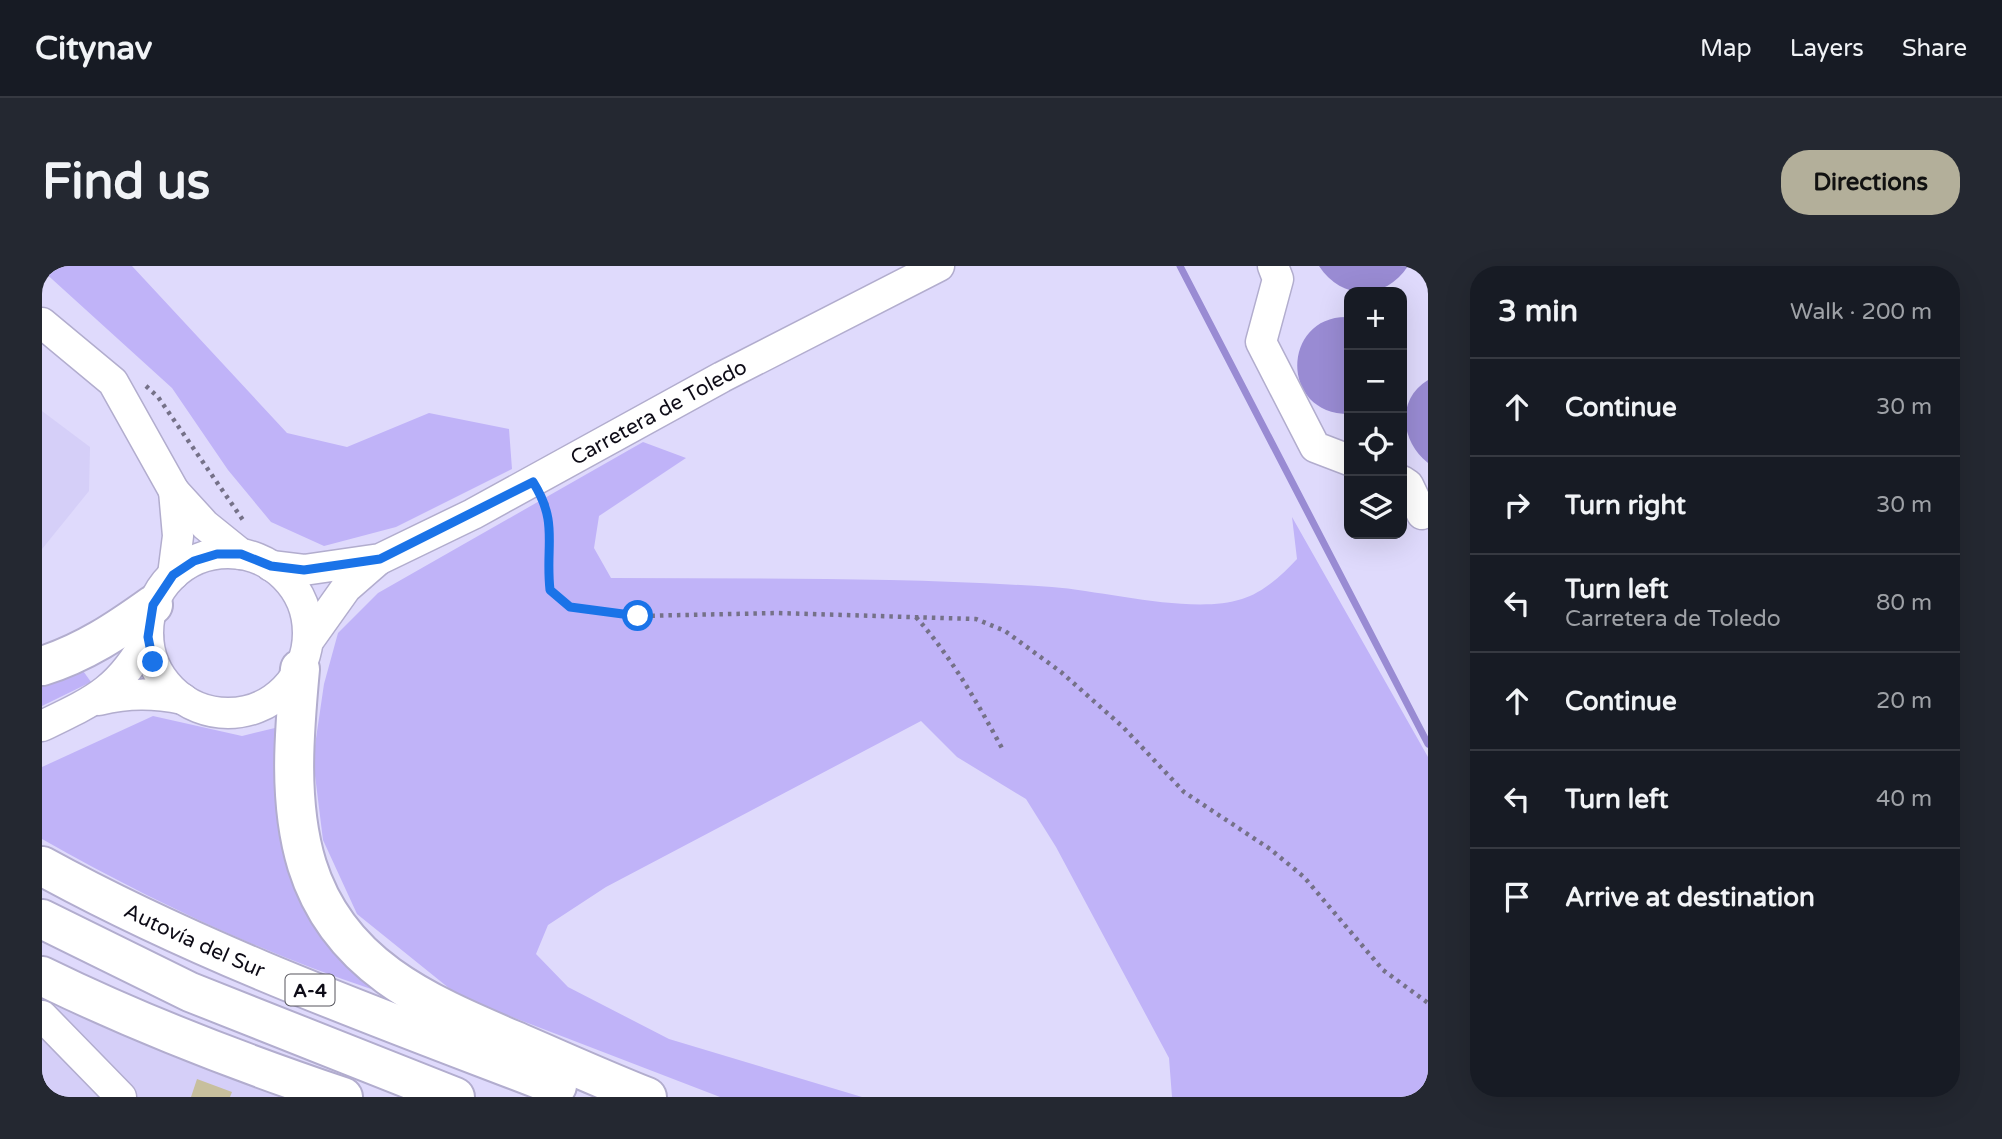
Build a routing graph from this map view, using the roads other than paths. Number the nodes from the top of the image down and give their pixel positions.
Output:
1 (939, 266) edge
2 (1273, 266) edge
3 (42, 323) edge
4 (1344, 458) edge
5 (1407, 484) edge
6 (174, 491) junction
7 (1426, 517) edge
8 (241, 554) junction
9 (380, 559) junction
10 (271, 566) junction
11 (158, 606) junction
12 (304, 654) junction
13 (42, 666) edge
14 (183, 699) junction
15 (91, 702) junction
16 (42, 726) edge
17 (42, 866) edge
18 (42, 919) edge
19 (42, 975) edge
20 (42, 1016) edge
21 (121, 1097) edge
22 (343, 1097) edge
23 (455, 1097) edge
24 (585, 1097) edge
25 (647, 1097) edge

1 - 9 street, Carretera de Toledo
2 - 4 street
3 - 6 street
5 - 7 street
6 - 8 street
6 - 11 street
8 - 10 street
8 - 11 street
9 - 10 street, Carretera de Toledo
9 - 12 street, Carretera de Toledo
10 - 12 street
11 - 13 highway
11 - 14 street
11 - 15 street
12 - 14 street
12 - 25 highway
14 - 15 street
15 - 16 street
17 - 24 highway, Autovía del Sur / A-4
18 - 23 highway, A-4
19 - 22 highway
20 - 21 street

